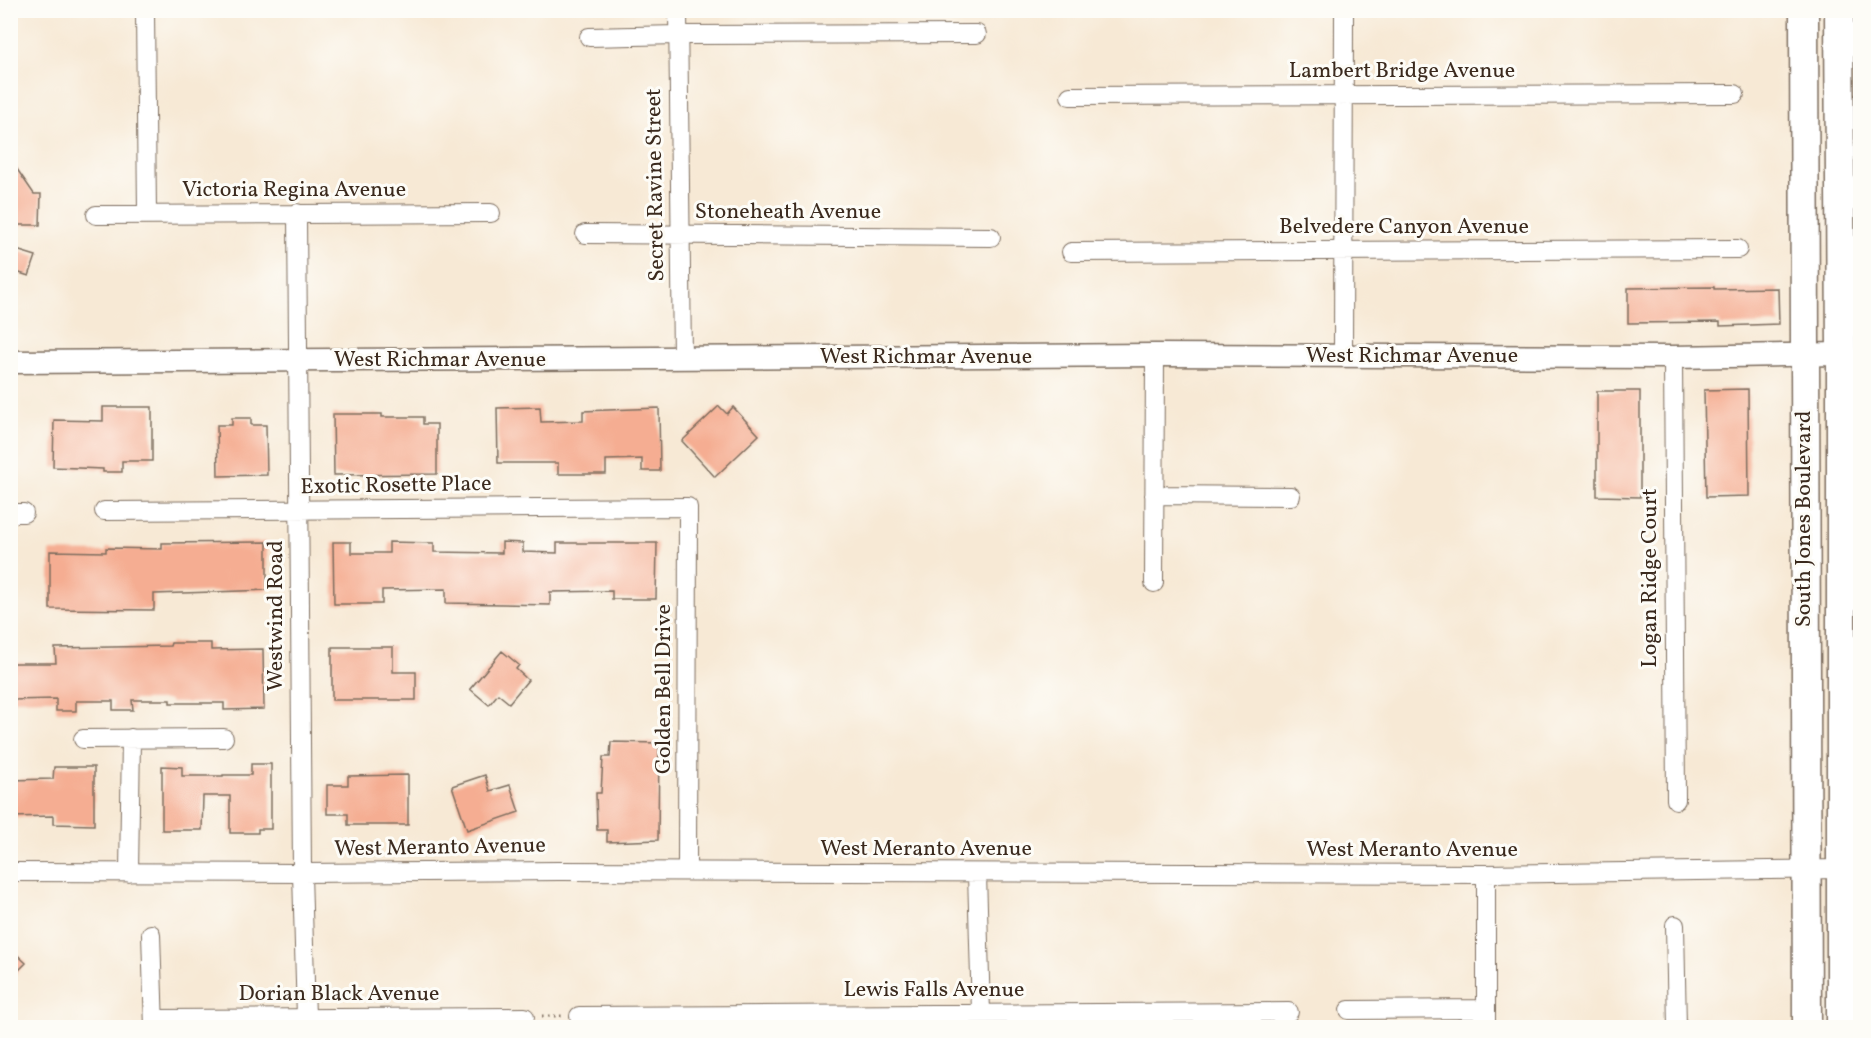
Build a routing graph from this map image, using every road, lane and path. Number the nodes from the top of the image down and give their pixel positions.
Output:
1 (145, 10) edge
2 (678, 10) edge
3 (1344, 10) edge
4 (1803, 10) edge
5 (1839, 10) edge
6 (977, 34) dead end
7 (678, 35) junction
8 (589, 37) dead end
9 (1735, 94) dead end
10 (1344, 95) junction
11 (1070, 96) dead end
12 (297, 213) junction
13 (491, 213) dead end
14 (147, 214) junction
15 (96, 215) dead end
16 (585, 234) dead end
17 (681, 236) junction
18 (991, 237) dead end
19 (1738, 249) dead end
20 (1343, 251) junction
21 (1071, 252) dead end
22 (1851, 354) edge
23 (1803, 355) junction
24 (1155, 356) junction
25 (1343, 356) junction
26 (1672, 357) junction
27 (682, 358) junction
28 (297, 360) junction
29 (10, 362) edge
30 (1154, 495) junction
31 (1291, 496) dead end
32 (688, 507) joint
33 (104, 511) dead end
34 (299, 511) junction
35 (1154, 583) dead end
36 (131, 738) junction
37 (224, 738) dead end
38 (83, 739) dead end
39 (1676, 800) dead end
40 (1806, 869) junction
41 (1842, 869) junction
42 (687, 871) junction
43 (10, 872) edge
44 (129, 873) junction
45 (302, 873) junction
46 (977, 874) junction
47 (1486, 874) junction
48 (1676, 925) dead end
49 (151, 934) dead end
50 (1348, 1010) dead end
51 (1289, 1012) dead end
52 (981, 1013) junction
53 (579, 1016) joint
54 (525, 1017) joint
55 (306, 1018) junction
56 (1486, 1018) edge
57 (1109, 1020) edge
58 (613, 1021) edge
59 (154, 1023) edge
60 (1677, 1028) edge
61 (1807, 1028) edge
62 (1841, 1028) edge

1 - 14 street
2 - 7 street, Secret Ravine Street
3 - 10 street
4 - 23 main road, South Jones Boulevard
5 - 22 main road, South Jones Boulevard
6 - 7 street
7 - 8 street
7 - 17 street, Secret Ravine Street
9 - 10 street, Lambert Bridge Avenue
10 - 11 street, Lambert Bridge Avenue
10 - 20 street
12 - 13 street, Victoria Regina Avenue
12 - 14 street, Victoria Regina Avenue
12 - 28 street, Westwind Road
14 - 15 street, Victoria Regina Avenue
16 - 17 street, Stoneheath Avenue
17 - 18 street, Stoneheath Avenue
17 - 27 street, Secret Ravine Street
19 - 20 street, Belvedere Canyon Avenue
20 - 21 street, Belvedere Canyon Avenue
20 - 25 street
22 - 23 street, West Richmar Avenue
22 - 41 main road, South Jones Boulevard
23 - 26 street, West Richmar Avenue
23 - 40 main road, South Jones Boulevard
24 - 25 street, West Richmar Avenue
24 - 27 street, West Richmar Avenue
24 - 30 street
25 - 26 street, West Richmar Avenue
26 - 39 street, Logan Ridge Court
27 - 28 street, West Richmar Avenue
28 - 29 street, West Richmar Avenue
28 - 34 street, Westwind Road
30 - 31 street
30 - 35 street
32 - 34 street, Exotic Rosette Place
32 - 42 street, Golden Bell Drive
33 - 34 street, Exotic Rosette Place
34 - 45 street, Westwind Road
36 - 37 street
36 - 38 street
36 - 44 street
40 - 41 street, West Meranto Avenue
40 - 47 street, West Meranto Avenue
40 - 61 main road, South Jones Boulevard
41 - 62 main road, South Jones Boulevard
42 - 45 street, West Meranto Avenue
42 - 46 street, West Meranto Avenue
43 - 44 street, West Meranto Avenue
44 - 45 street, West Meranto Avenue
45 - 55 street, Westwind Road
46 - 47 street, West Meranto Avenue
46 - 52 street
47 - 56 street
48 - 60 street
49 - 59 street
50 - 56 street
51 - 57 street, Lewis Falls Avenue
52 - 57 street, Lewis Falls Avenue
52 - 58 street, Lewis Falls Avenue
53 - 54 path
53 - 58 street, Lewis Falls Avenue
54 - 55 street, Dorian Black Avenue
55 - 59 street, Dorian Black Avenue

